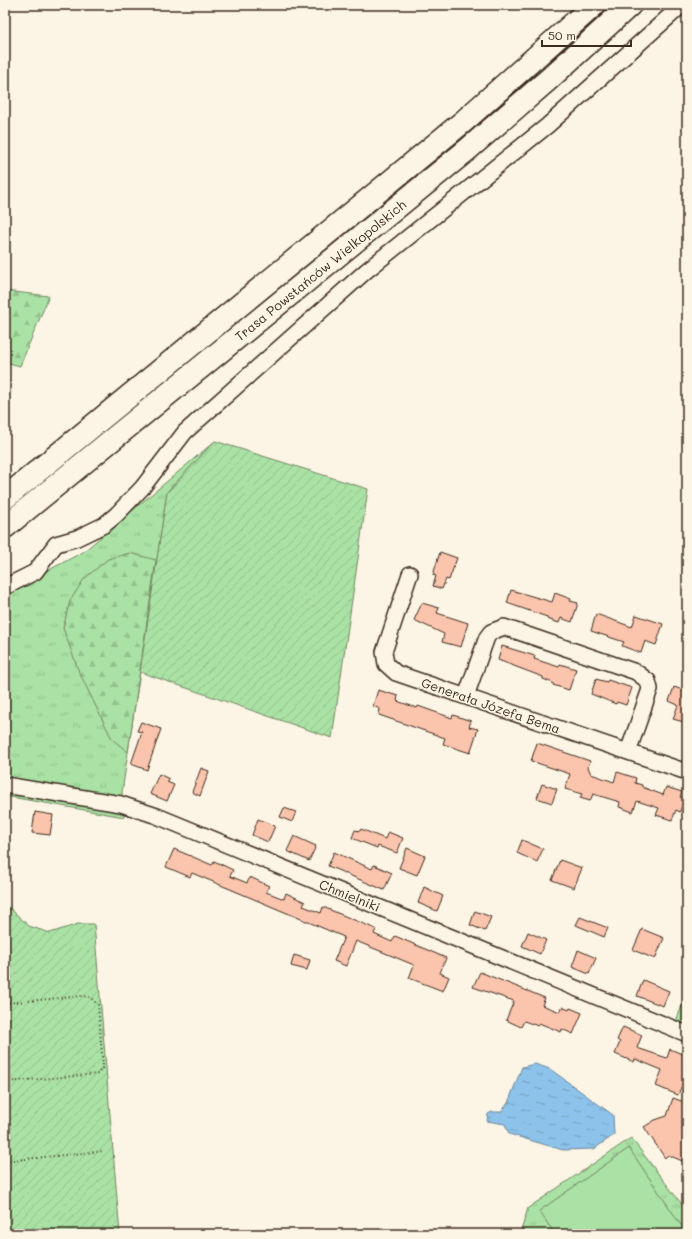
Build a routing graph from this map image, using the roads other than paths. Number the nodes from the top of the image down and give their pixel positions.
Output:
1 (594, 5) edge
2 (630, 5) edge
3 (682, 5) edge
4 (5, 498) edge
5 (5, 527) edge
6 (410, 574) dead end
7 (5, 587) edge
8 (466, 696) junction
9 (628, 752) junction
10 (687, 772) edge
11 (5, 785) edge
12 (687, 1034) edge

1 - 4 highway, Trasa Powstańców Wielkopolskich
2 - 5 highway, Trasa Powstańców Wielkopolskich
3 - 7 street
6 - 8 street, Generała Józefa Bema
8 - 9 street, Generała Józefa Bema
8 - 9 street
9 - 10 street, Generała Józefa Bema
11 - 12 street, Chmielniki

